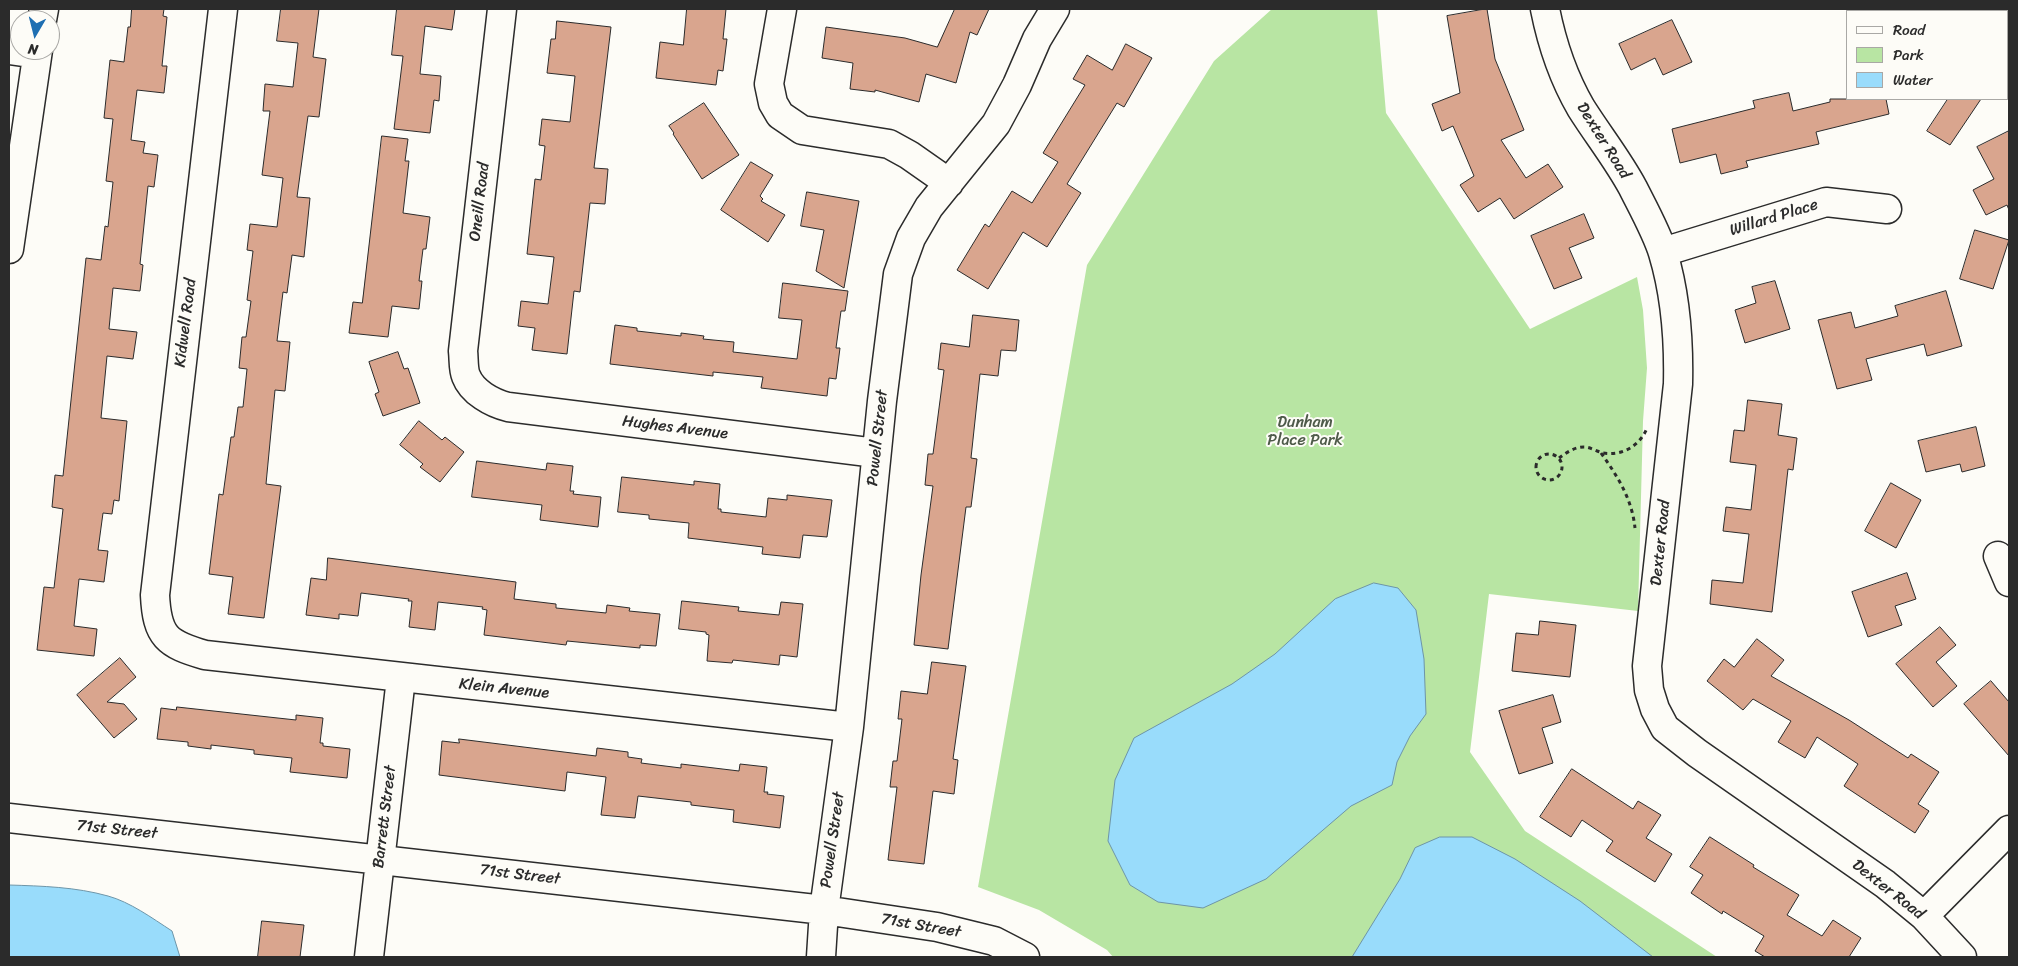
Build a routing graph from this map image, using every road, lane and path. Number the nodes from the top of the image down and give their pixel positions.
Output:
1 (223, 9) edge
2 (502, 9) edge
3 (782, 9) edge
4 (1055, 9) edge
5 (1545, 9) edge
6 (36, 60) edge
7 (949, 183) junction
8 (1887, 209) dead end
9 (9, 249) edge
10 (1663, 252) junction
11 (478, 391) joint
12 (1648, 422) dead end
13 (1601, 452) junction
14 (876, 453) junction
15 (1559, 458) junction
16 (1635, 528) dead end
17 (1998, 556) dead end
18 (2009, 582) edge
19 (164, 635) joint
20 (401, 678) junction
21 (849, 726) junction
22 (9, 818) edge
23 (2009, 830) edge
24 (380, 859) junction
25 (824, 910) junction
26 (1924, 916) junction
27 (369, 957) edge
28 (821, 957) edge
29 (1025, 957) edge
30 (1962, 957) edge

1 - 19 street, Kidwell Road
2 - 11 street, Oneill Road
3 - 7 street
4 - 7 street, Powell Street
5 - 10 street, Dexter Road
6 - 9 street
7 - 14 street, Powell Street
8 - 10 street, Willard Place
10 - 26 street, Dexter Road
11 - 14 street, Hughes Avenue
12 - 13 path
13 - 15 path
13 - 16 path
14 - 21 street, Powell Street
15 - 15 path
17 - 18 street
19 - 20 street, Klein Avenue
20 - 21 street, Klein Avenue
20 - 24 street, Barrett Street
21 - 25 street, Powell Street
22 - 24 street, 71st Street
23 - 26 street
24 - 25 street, 71st Street
24 - 27 street, Barrett Street
25 - 28 street, Powell Street
25 - 29 street, 71st Street
26 - 30 street, Dexter Road

